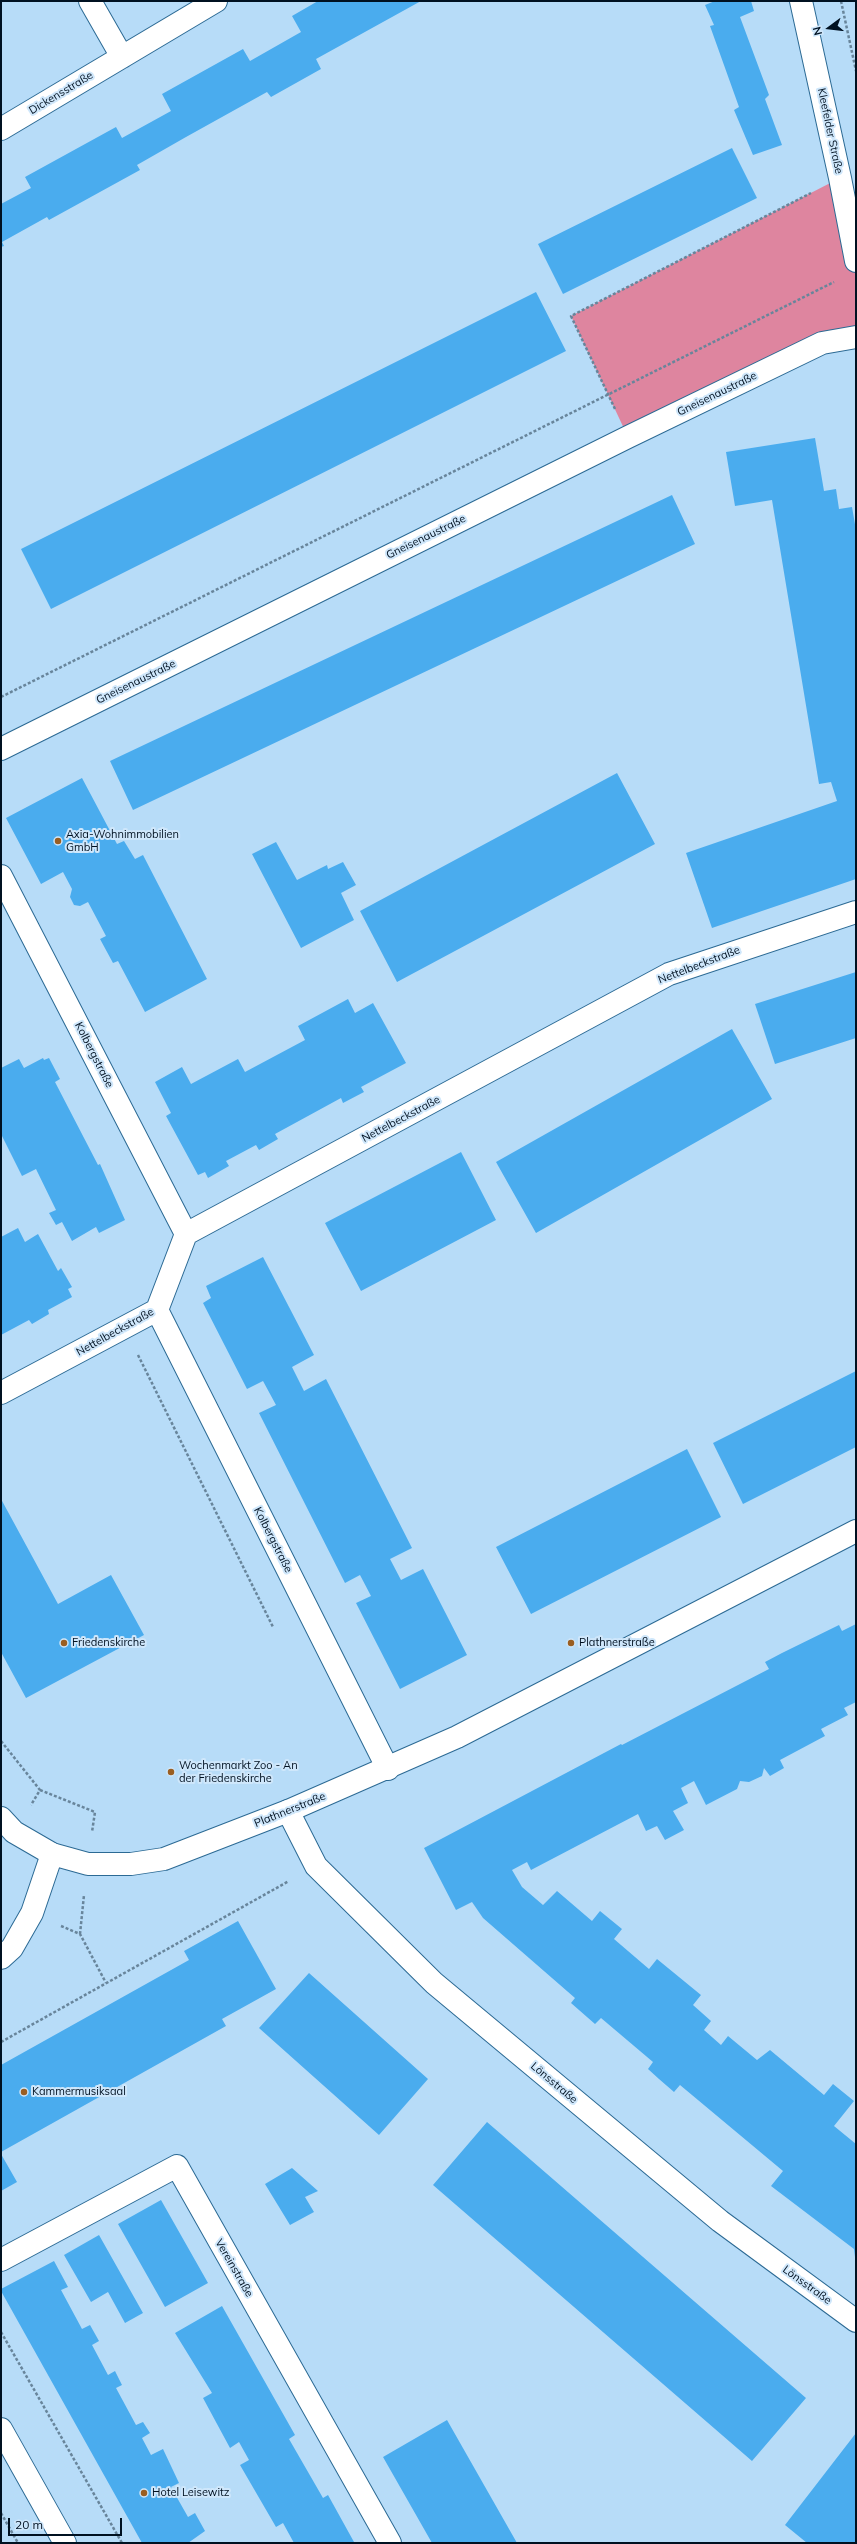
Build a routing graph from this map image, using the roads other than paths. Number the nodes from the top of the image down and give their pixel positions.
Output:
1 (90, 1) edge
2 (216, 1) edge
3 (801, 1) edge
4 (122, 57) junction
5 (1, 129) edge
6 (856, 261) edge
7 (856, 336) edge
8 (1, 749) edge
9 (1, 876) edge
10 (856, 912) edge
11 (186, 1234) junction
12 (158, 1310) junction
13 (1, 1393) edge
14 (856, 1531) edge
15 (388, 1769) junction
16 (288, 1811) junction
17 (1, 1818) edge
18 (52, 1854) junction
19 (1, 1958) edge
20 (1, 2260) edge
21 (856, 2321) edge
22 (1, 2429) edge
23 (65, 2543) edge
24 (390, 2543) edge

1 - 4 street
2 - 4 street, Dickensstraße
3 - 6 street, Kleefelder Straße
4 - 5 street, Dickensstraße
7 - 8 street, Gneisenaustraße
9 - 11 street, Kolbergstraße
10 - 11 street, Nettelbeckstraße
11 - 12 street, Nettelbeckstraße
12 - 13 street, Nettelbeckstraße
12 - 15 street, Kolbergstraße
14 - 15 street, Plathnerstraße
15 - 16 street, Plathnerstraße
16 - 18 street, Plathnerstraße
16 - 21 street, Lönsstraße
17 - 18 street, Plathnerstraße
18 - 19 street
20 - 24 street, Vereinstraße
22 - 23 street

